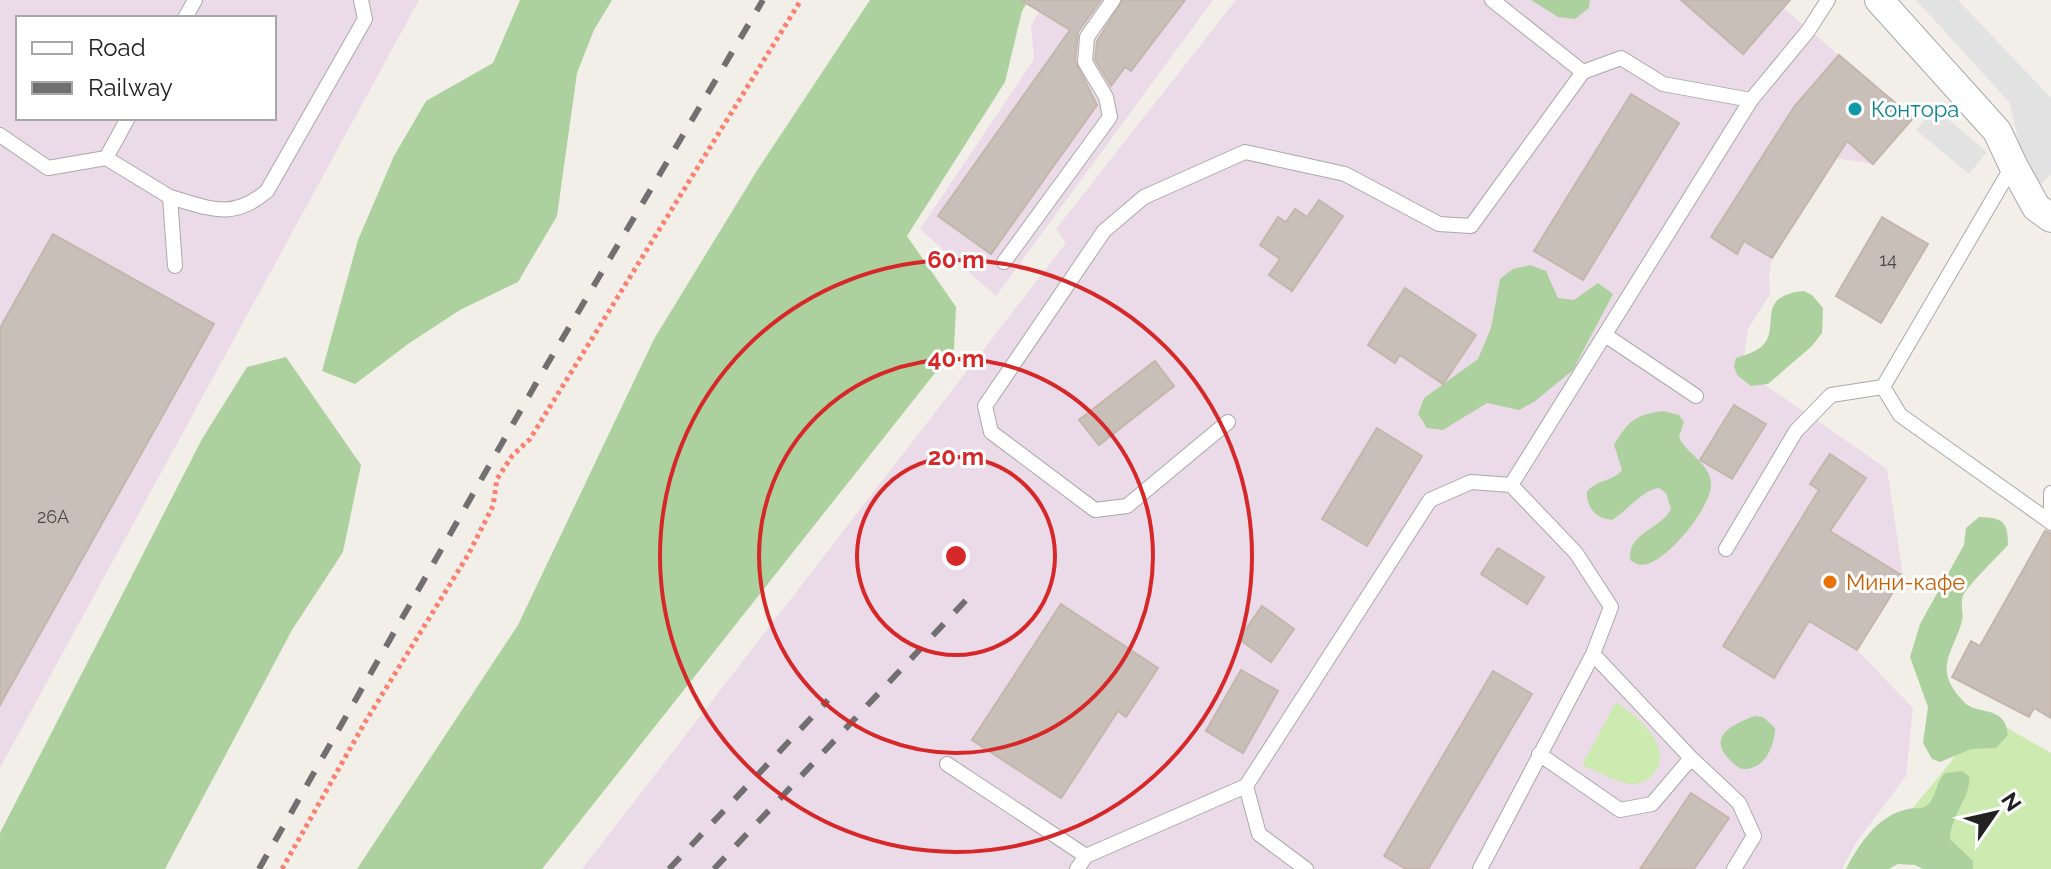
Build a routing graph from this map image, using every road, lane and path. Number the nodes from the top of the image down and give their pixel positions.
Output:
1 (361, 0) edge
2 (801, 0) edge
3 (1113, 0) edge
4 (1492, 0) edge
5 (1828, 0) edge
6 (1879, 0) edge
7 (1583, 72) junction
8 (1751, 100) junction
9 (127, 120) edge
10 (0, 135) edge
11 (106, 158) junction
12 (2013, 165) junction
13 (170, 197) junction
14 (2051, 218) edge
15 (1004, 262) dead end
16 (175, 266) dead end
17 (1605, 335) junction
18 (1883, 387) junction
19 (1696, 396) dead end
20 (1228, 422) dead end
21 (1511, 485) junction
22 (2051, 493) edge
23 (2050, 522) edge
24 (1726, 549) dead end
25 (1593, 654) junction
26 (1539, 754) junction
27 (1691, 758) junction
28 (947, 764) dead end
29 (1246, 786) junction
30 (1086, 856) junction
31 (282, 869) edge
32 (1077, 869) edge
33 (1306, 869) edge
34 (1480, 869) edge
35 (1734, 869) edge

1 - 13 lane
2 - 31 path
3 - 15 lane
4 - 7 lane
5 - 8 lane
6 - 12 street
7 - 8 lane
7 - 20 lane
8 - 17 lane
9 - 11 lane
10 - 11 lane
11 - 13 lane
12 - 14 street
12 - 18 lane
13 - 16 lane
17 - 19 lane
17 - 21 lane
18 - 23 lane
18 - 24 lane
21 - 25 lane
21 - 29 lane
22 - 23 lane
25 - 26 lane
25 - 27 lane
26 - 27 lane
26 - 34 lane
27 - 35 lane
28 - 30 lane
29 - 30 lane
29 - 33 lane
30 - 32 lane

